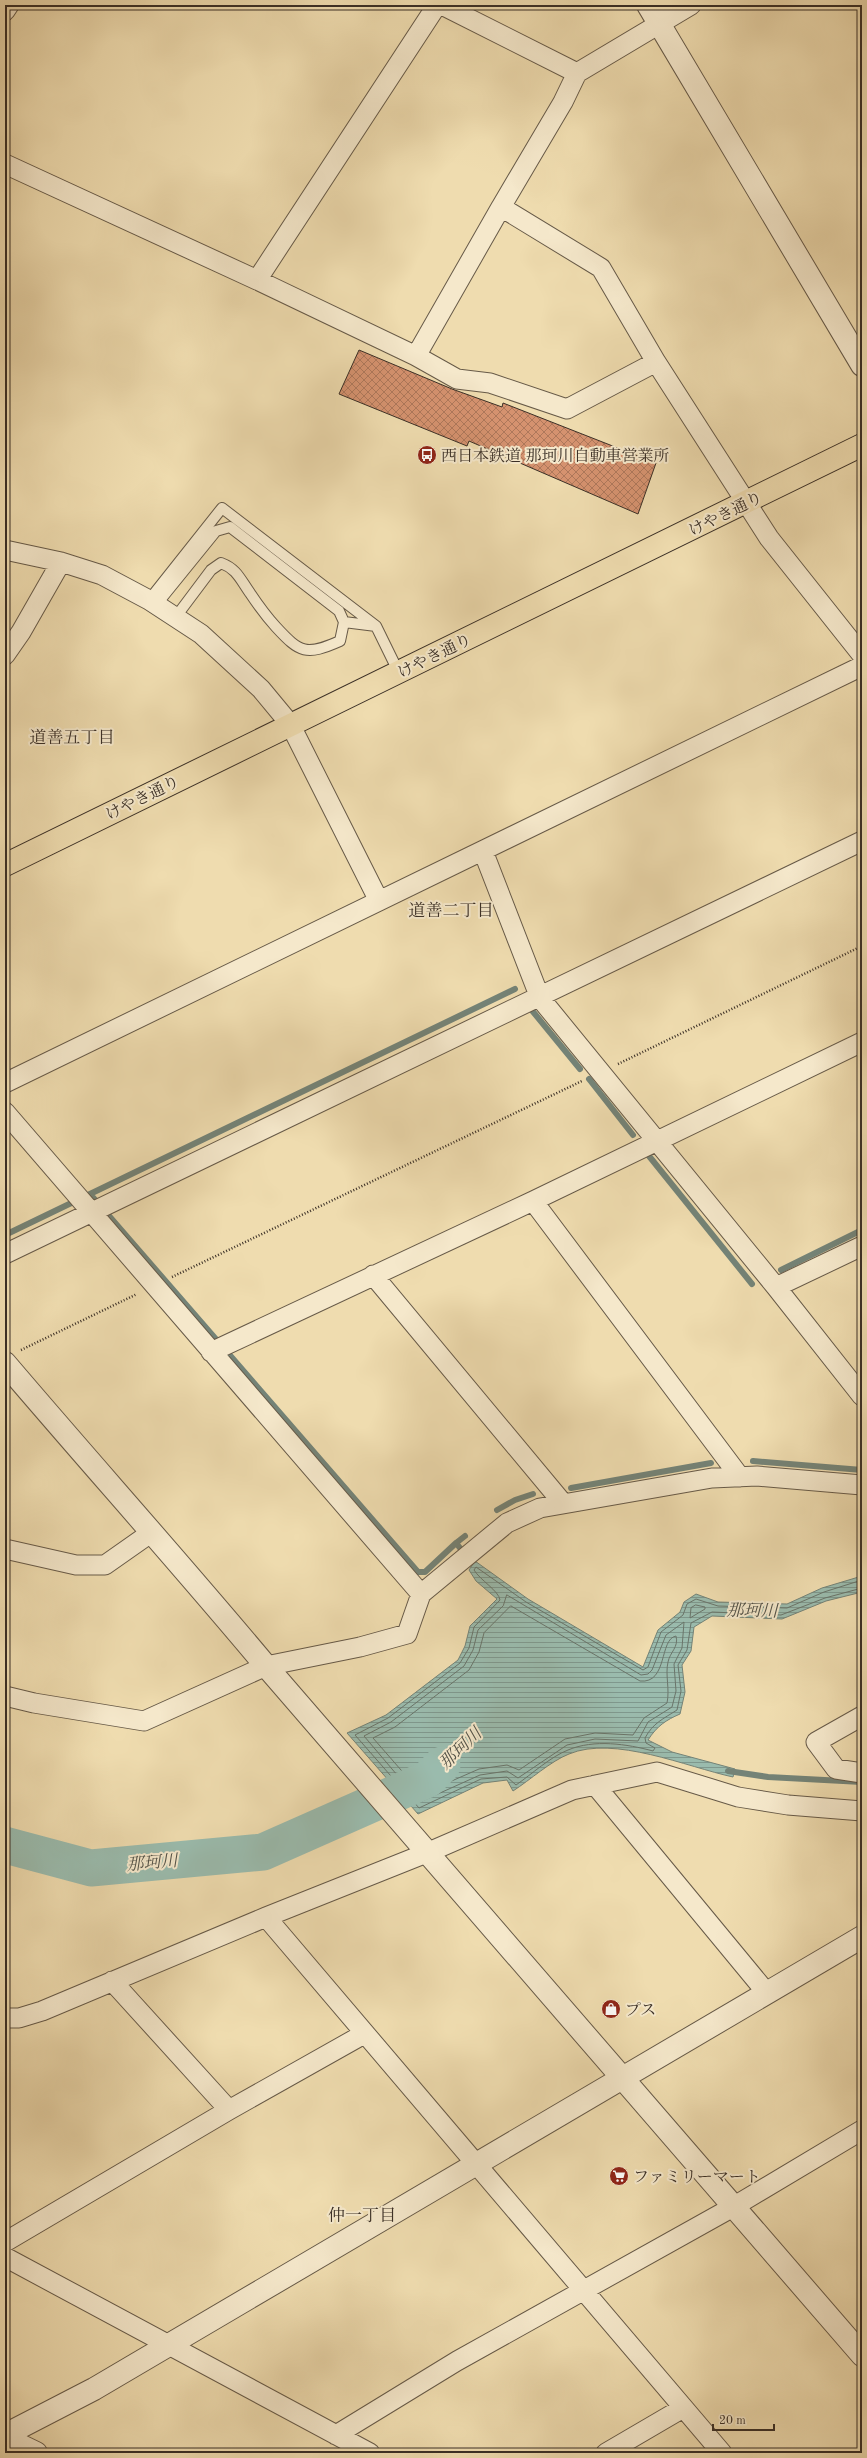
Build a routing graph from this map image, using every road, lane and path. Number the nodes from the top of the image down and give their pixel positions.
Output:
1 (9, 5) edge
2 (437, 5) edge
3 (442, 5) edge
4 (648, 5) edge
5 (691, 5) edge
6 (5, 11) edge
7 (659, 24) junction
8 (577, 74) junction
9 (5, 164) edge
10 (501, 207) junction
11 (257, 280) junction
12 (416, 356) junction
13 (656, 362) junction
14 (862, 365) edge
15 (862, 445) edge
16 (748, 502) junction
17 (5, 550) edge
18 (61, 562) junction
19 (325, 587) junction
20 (152, 602) junction
21 (339, 611) junction
22 (175, 618) junction
23 (344, 622) junction
24 (376, 626) junction
25 (5, 654) edge
26 (862, 655) edge
27 (862, 666) edge
28 (399, 672) junction
29 (290, 724) junction
30 (862, 841) edge
31 (483, 851) junction
32 (5, 865) edge
33 (379, 901) junction
34 (862, 946) edge
35 (540, 998) junction
36 (862, 1042) edge
37 (601, 1072) junction
38 (5, 1083) edge
39 (5, 1112) edge
40 (657, 1140) junction
41 (533, 1201) junction
42 (91, 1213) junction
43 (862, 1246) edge
44 (5, 1254) edge
45 (373, 1275) junction
46 (154, 1286) junction
47 (776, 1287) junction
48 (212, 1352) junction
49 (12, 1356) edge
50 (862, 1396) edge
51 (740, 1477) junction
52 (862, 1485) edge
53 (562, 1502) junction
54 (152, 1532) junction
55 (5, 1549) edge
56 (421, 1594) junction
57 (270, 1670) junction
58 (5, 1696) edge
59 (862, 1716) edge
60 (862, 1772) edge
61 (595, 1785) junction
62 (862, 1811) edge
63 (424, 1847) junction
64 (266, 1917) junction
65 (862, 1937) edge
66 (112, 1982) junction
67 (766, 1992) junction
68 (5, 2018) edge
69 (364, 2034) junction
70 (622, 2077) junction
71 (229, 2110) junction
72 (862, 2130) edge
73 (477, 2163) junction
74 (733, 2207) junction
75 (5, 2242) edge
76 (5, 2257) edge
77 (585, 2291) junction
78 (167, 2346) junction
79 (862, 2355) edge
80 (682, 2408) junction
81 (336, 2435) junction
82 (5, 2436) edge
83 (36, 2453) edge
84 (370, 2453) edge
85 (606, 2453) edge
86 (722, 2453) edge

1 - 6 street
2 - 11 street
3 - 8 street
4 - 7 street
5 - 7 street
7 - 8 street
7 - 14 street
8 - 10 street
9 - 11 street
10 - 12 street
10 - 13 street
11 - 12 street
12 - 13 street
13 - 16 street
15 - 16 highway, けやき通り
16 - 26 street
16 - 28 highway, けやき通り
17 - 18 street
18 - 20 street
18 - 25 street
19 - 20 lane
19 - 21 lane
19 - 24 lane
20 - 21 lane
20 - 22 street
21 - 23 lane
22 - 23 lane
22 - 29 street
23 - 24 lane
24 - 28 lane
27 - 31 street
28 - 29 highway, けやき通り
29 - 32 highway, けやき通り
29 - 33 street
30 - 35 street
31 - 33 street
31 - 35 street
33 - 38 street
34 - 37 path
35 - 37 street
35 - 42 street
36 - 40 street
37 - 40 street
37 - 46 path
39 - 42 street
40 - 41 street
40 - 47 street
41 - 45 street
41 - 51 street
42 - 44 street
42 - 46 street
43 - 47 street
45 - 48 street
45 - 53 street
46 - 48 street
46 - 49 path
47 - 50 street
48 - 56 street
49 - 54 street
51 - 52 street
51 - 53 street
53 - 56 street
54 - 55 street
54 - 57 street
56 - 57 street
57 - 58 street
57 - 63 street
59 - 60 street
61 - 62 street
61 - 63 street
61 - 67 street
63 - 64 street
63 - 70 street
64 - 66 street
64 - 69 street
65 - 67 street
66 - 68 street
66 - 71 street
67 - 70 street
69 - 71 street
69 - 73 street
70 - 73 street
70 - 74 street
71 - 75 street
72 - 74 street
73 - 77 street
73 - 78 street
74 - 77 street
74 - 79 street
76 - 78 street
77 - 80 street
77 - 81 street
78 - 81 street
78 - 82 street
80 - 85 street
80 - 86 street
81 - 84 street
82 - 83 street

